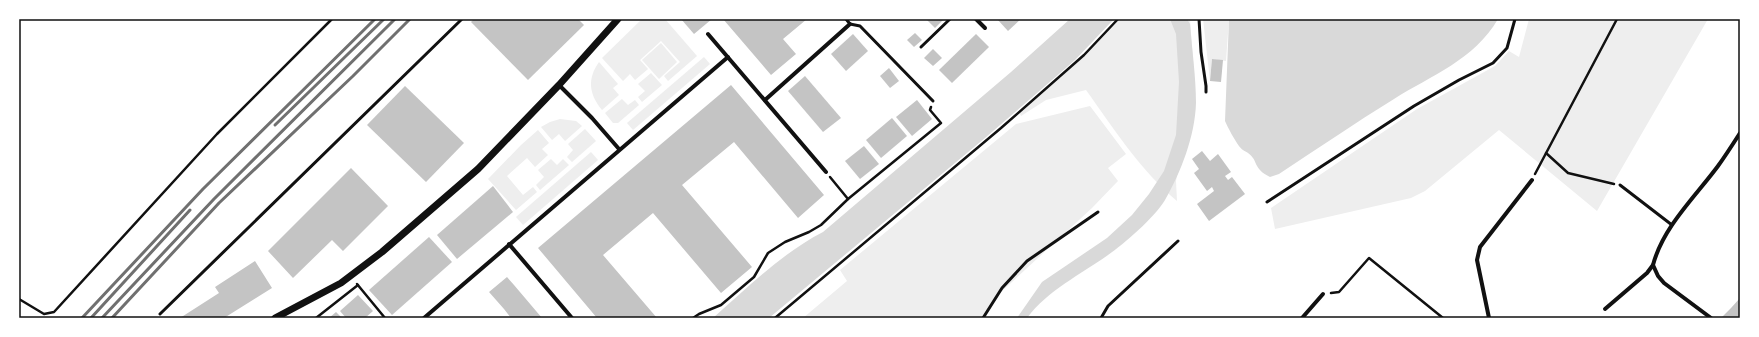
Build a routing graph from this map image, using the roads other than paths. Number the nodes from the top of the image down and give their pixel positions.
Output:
1 (462, 19) edge
2 (618, 19) edge
3 (846, 19) edge
4 (950, 19) edge
5 (976, 19) edge
6 (1199, 19) edge
7 (1515, 19) edge
8 (850, 24) junction
9 (985, 28) dead end
10 (708, 34) dead end
11 (921, 47) dead end
12 (728, 57) junction
13 (559, 85) junction
14 (1206, 92) dead end
15 (765, 100) junction
16 (933, 101) road end
17 (1740, 133) edge
18 (619, 149) junction
19 (826, 172) road end
20 (1532, 180) road end
21 (1620, 185) road end
22 (1267, 202) dead end
23 (1098, 212) dead end
24 (1672, 225) junction
25 (1178, 242) dead end
26 (509, 244) junction
27 (1653, 265) junction
28 (1323, 294) road end
29 (1605, 309) dead end
30 (160, 314) dead end
31 (275, 318) edge
32 (424, 318) edge
33 (572, 318) edge
34 (983, 318) edge
35 (1101, 318) edge
36 (1302, 318) edge
37 (1489, 318) edge
38 (1711, 318) edge

1 - 30 lane
2 - 13 street
3 - 8 lane
4 - 11 lane
5 - 9 street
6 - 14 lane
7 - 22 lane
8 - 15 street
8 - 16 lane
10 - 12 street
12 - 15 street
12 - 18 street
13 - 18 street
13 - 31 street
15 - 19 street
17 - 24 street
18 - 26 street
20 - 37 street
21 - 24 lane
23 - 34 lane
24 - 27 street
25 - 35 lane
26 - 32 street
26 - 33 street
27 - 29 street
27 - 38 street
28 - 36 street

